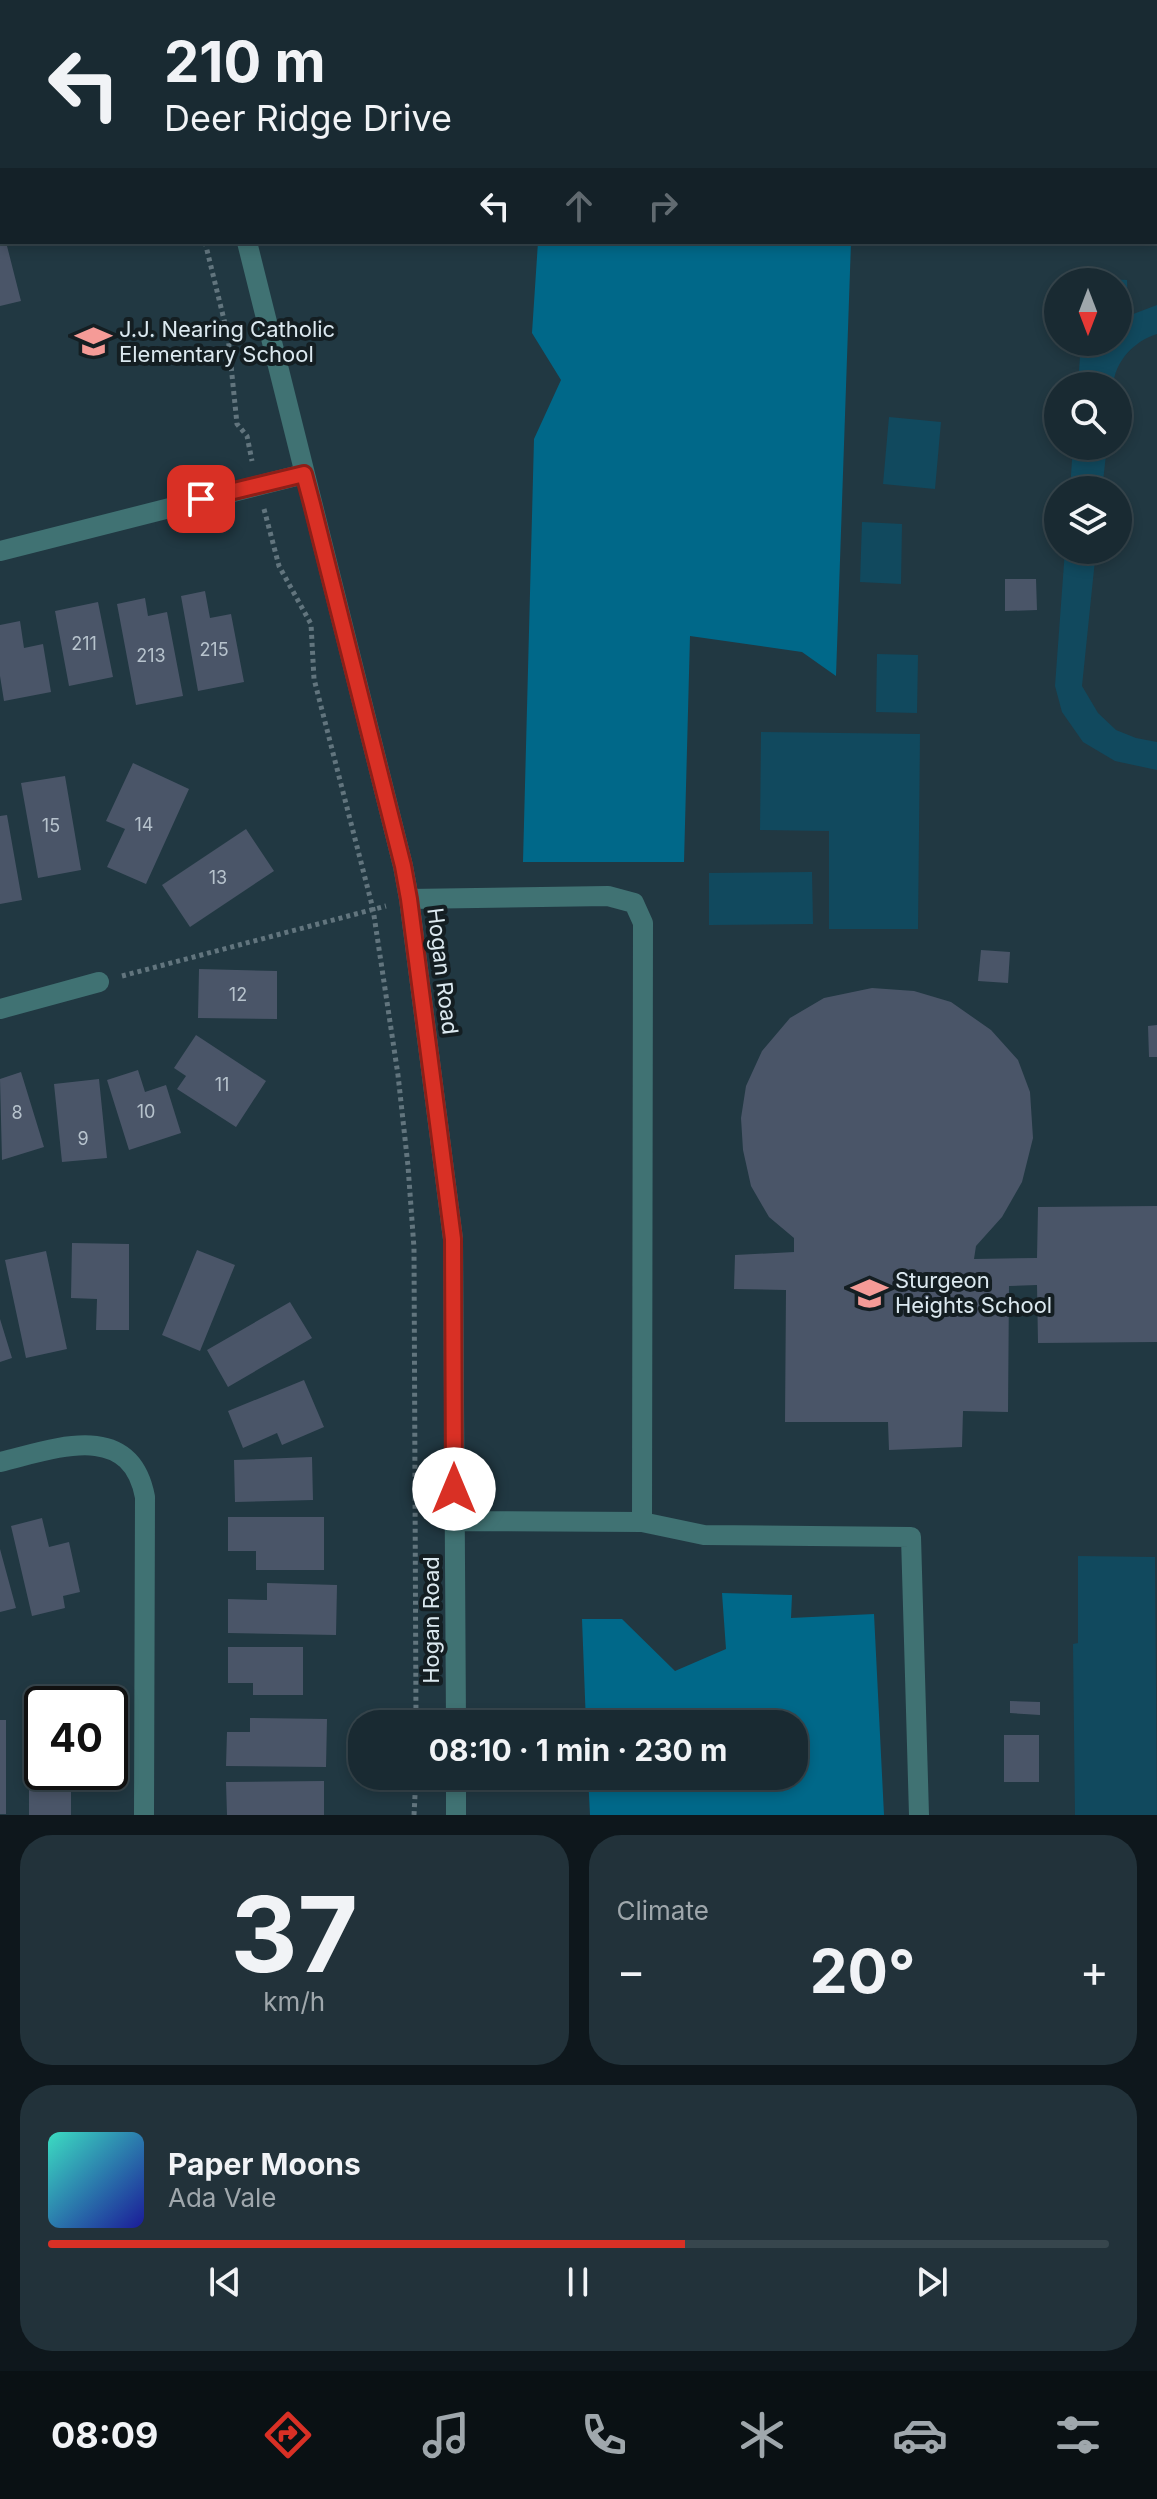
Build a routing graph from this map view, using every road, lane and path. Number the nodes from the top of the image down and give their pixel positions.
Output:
1 (205, 244) edge
2 (247, 244) edge
3 (247, 436) dead end
4 (304, 474) junction
5 (270, 530) dead end
6 (0, 551) edge
7 (400, 902) junction
8 (373, 909) junction
9 (99, 982) joint
10 (0, 1009) edge
11 (0, 1462) edge
12 (454, 1521) junction
13 (642, 1522) junction
14 (416, 1710) edge
15 (456, 1710) edge
16 (415, 1790) edge
17 (456, 1790) edge
18 (144, 1815) edge
19 (414, 1815) edge
20 (456, 1815) edge
21 (919, 1815) edge

1 - 3 path
2 - 4 street, Hogan Road
4 - 6 street
4 - 7 street, Hogan Road
5 - 8 path
7 - 8 path
7 - 12 street, Hogan Road
7 - 13 street
8 - 9 path
8 - 14 path
9 - 10 street
11 - 18 street
12 - 13 street
12 - 15 street, Hogan Road
13 - 21 street
16 - 19 path
17 - 20 street

